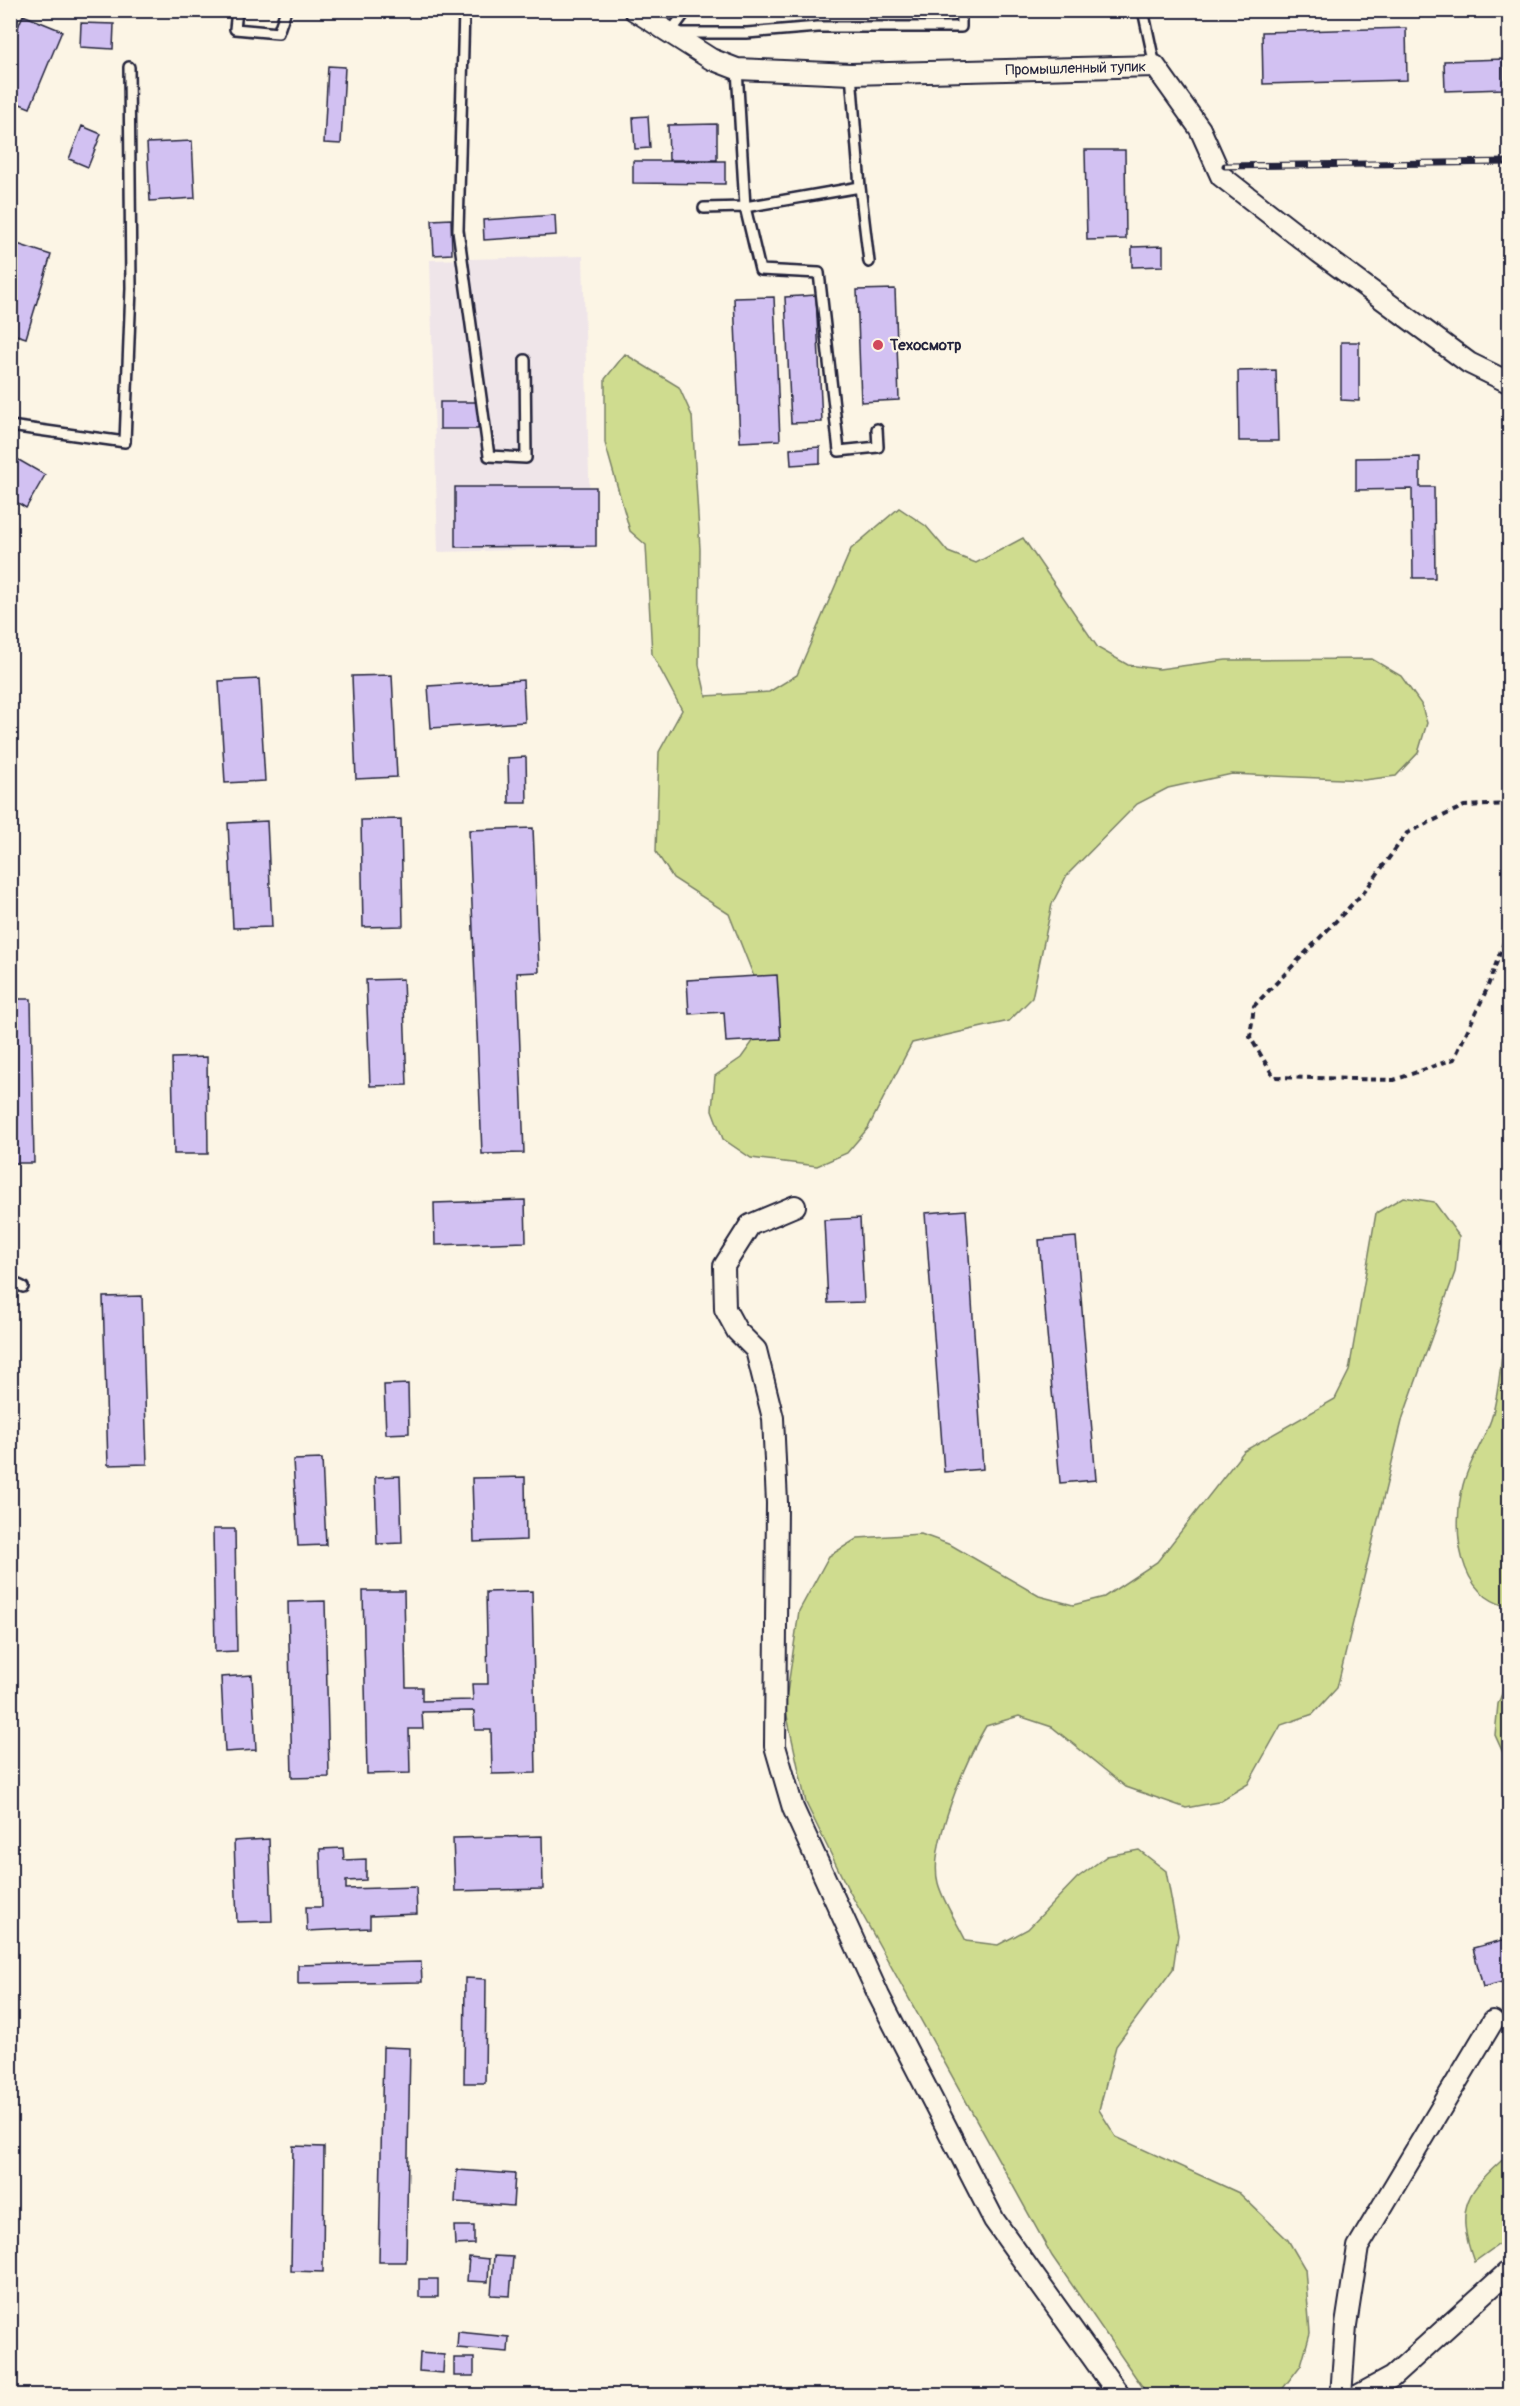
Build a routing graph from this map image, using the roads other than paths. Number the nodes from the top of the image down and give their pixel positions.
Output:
1 (237, 10) edge
2 (286, 10) edge
3 (464, 10) edge
4 (634, 10) edge
5 (687, 10) edge
6 (961, 10) edge
7 (1143, 10) edge
8 (669, 34) junction
9 (1155, 66) junction
10 (129, 67) dead end
11 (737, 69) junction
12 (851, 74) junction
13 (860, 187) junction
14 (745, 207) junction
15 (704, 208) dead end
16 (869, 262) dead end
17 (525, 360) dead end
18 (1509, 383) edge
19 (10, 426) edge
20 (877, 429) dead end
21 (795, 1206) dead end
22 (10, 1281) edge
23 (23, 1287) dead end
24 (1493, 2021) dead end
25 (1509, 2270) edge
26 (1120, 2396) edge
27 (1341, 2396) edge
28 (1357, 2396) edge

1 - 2 lane
3 - 17 lane
4 - 8 street, Промышленный тупик
5 - 8 lane
6 - 8 lane
7 - 9 lane
8 - 11 street, Промышленный тупик
9 - 12 street, Промышленный тупик
9 - 18 street, Промышленный тупик
10 - 19 lane
11 - 12 street, Промышленный тупик
11 - 14 lane
12 - 13 lane
13 - 14 lane
13 - 16 lane
14 - 15 lane
14 - 20 lane
21 - 26 street
22 - 23 lane
24 - 27 street
25 - 28 street

